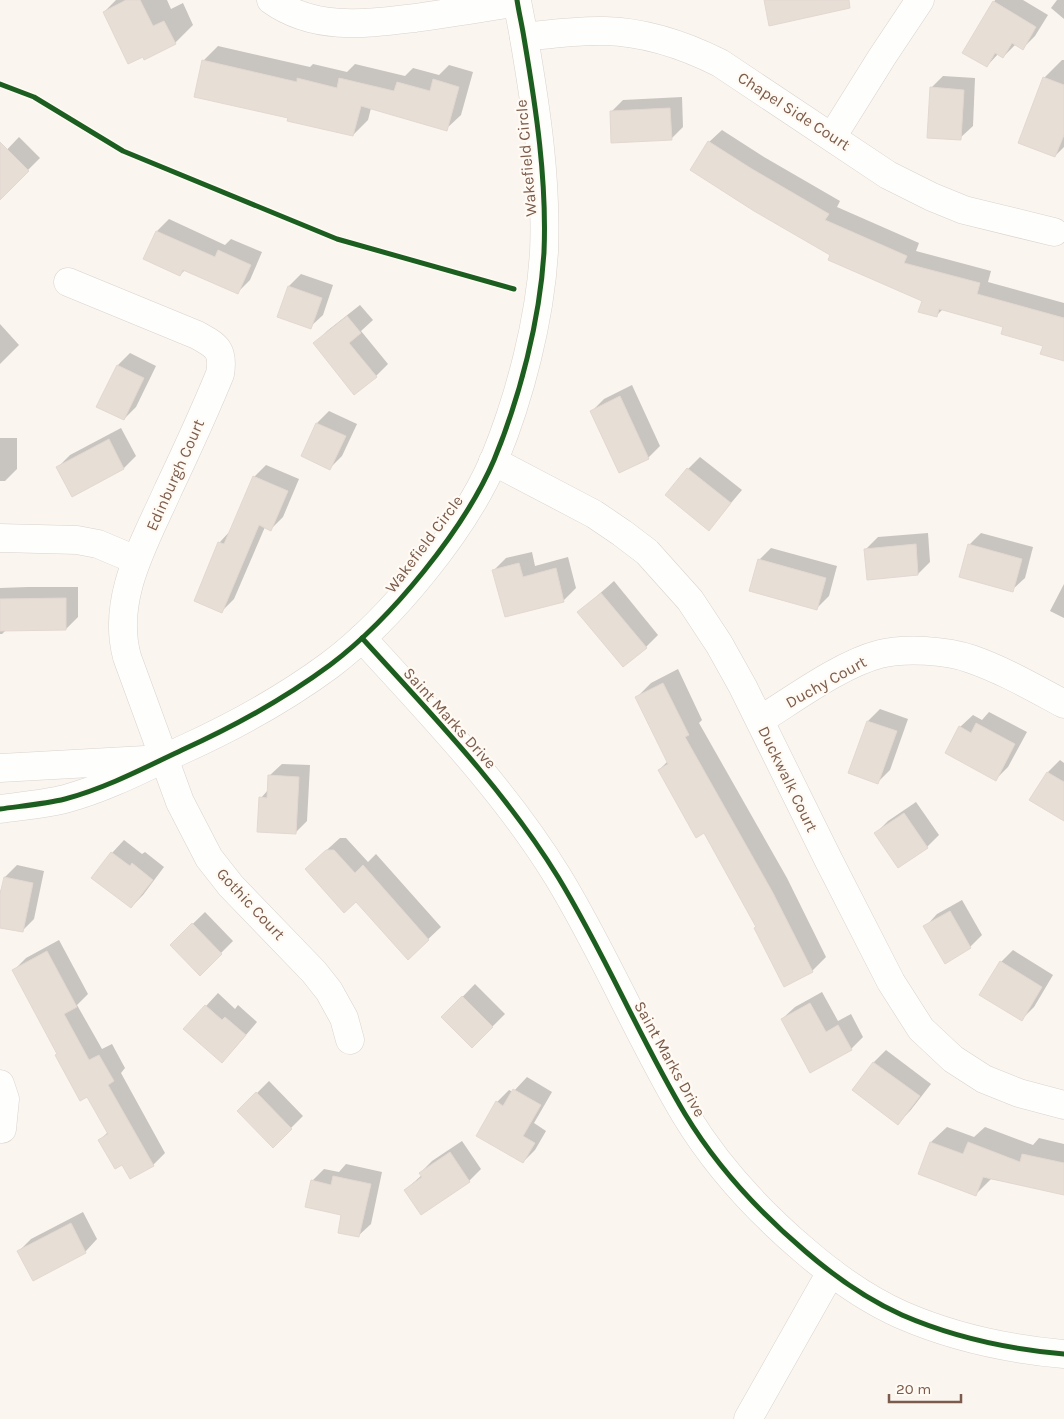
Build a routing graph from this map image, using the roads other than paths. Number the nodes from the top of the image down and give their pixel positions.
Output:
1 (270, 0) edge
2 (920, 0) edge
3 (517, 1) edge
4 (524, 37) junction
5 (832, 137) junction
6 (1054, 232) dead end
7 (68, 282) dead end
8 (493, 461) junction
9 (0, 538) edge
10 (136, 560) junction
11 (362, 638) junction
12 (1064, 704) edge
13 (760, 720) junction
14 (164, 759) junction
15 (0, 768) edge
16 (0, 809) edge
17 (350, 1040) dead end
18 (0, 1084) edge
19 (1064, 1105) edge
20 (2, 1129) dead end
21 (831, 1272) junction
22 (1064, 1354) edge
23 (748, 1419) edge

1 - 3 street
2 - 5 street
3 - 4 street, Wakefield Circle
4 - 5 street, Chapel Side Court
4 - 8 street, Wakefield Circle
5 - 6 street, Chapel Side Court
7 - 10 street, Edinburgh Court
8 - 11 street, Wakefield Circle
8 - 13 street, Duckwalk Court
9 - 10 street
10 - 14 street, Edinburgh Court
11 - 14 street, Wakefield Circle
11 - 21 street, Saint Marks Drive
12 - 13 street, Duchy Court
13 - 19 street, Duckwalk Court
14 - 15 street, Wakefield Circle
14 - 16 street, Wakefield Circle
14 - 17 street, Gothic Court
18 - 20 street
21 - 22 street, Saint Marks Drive
21 - 23 street

